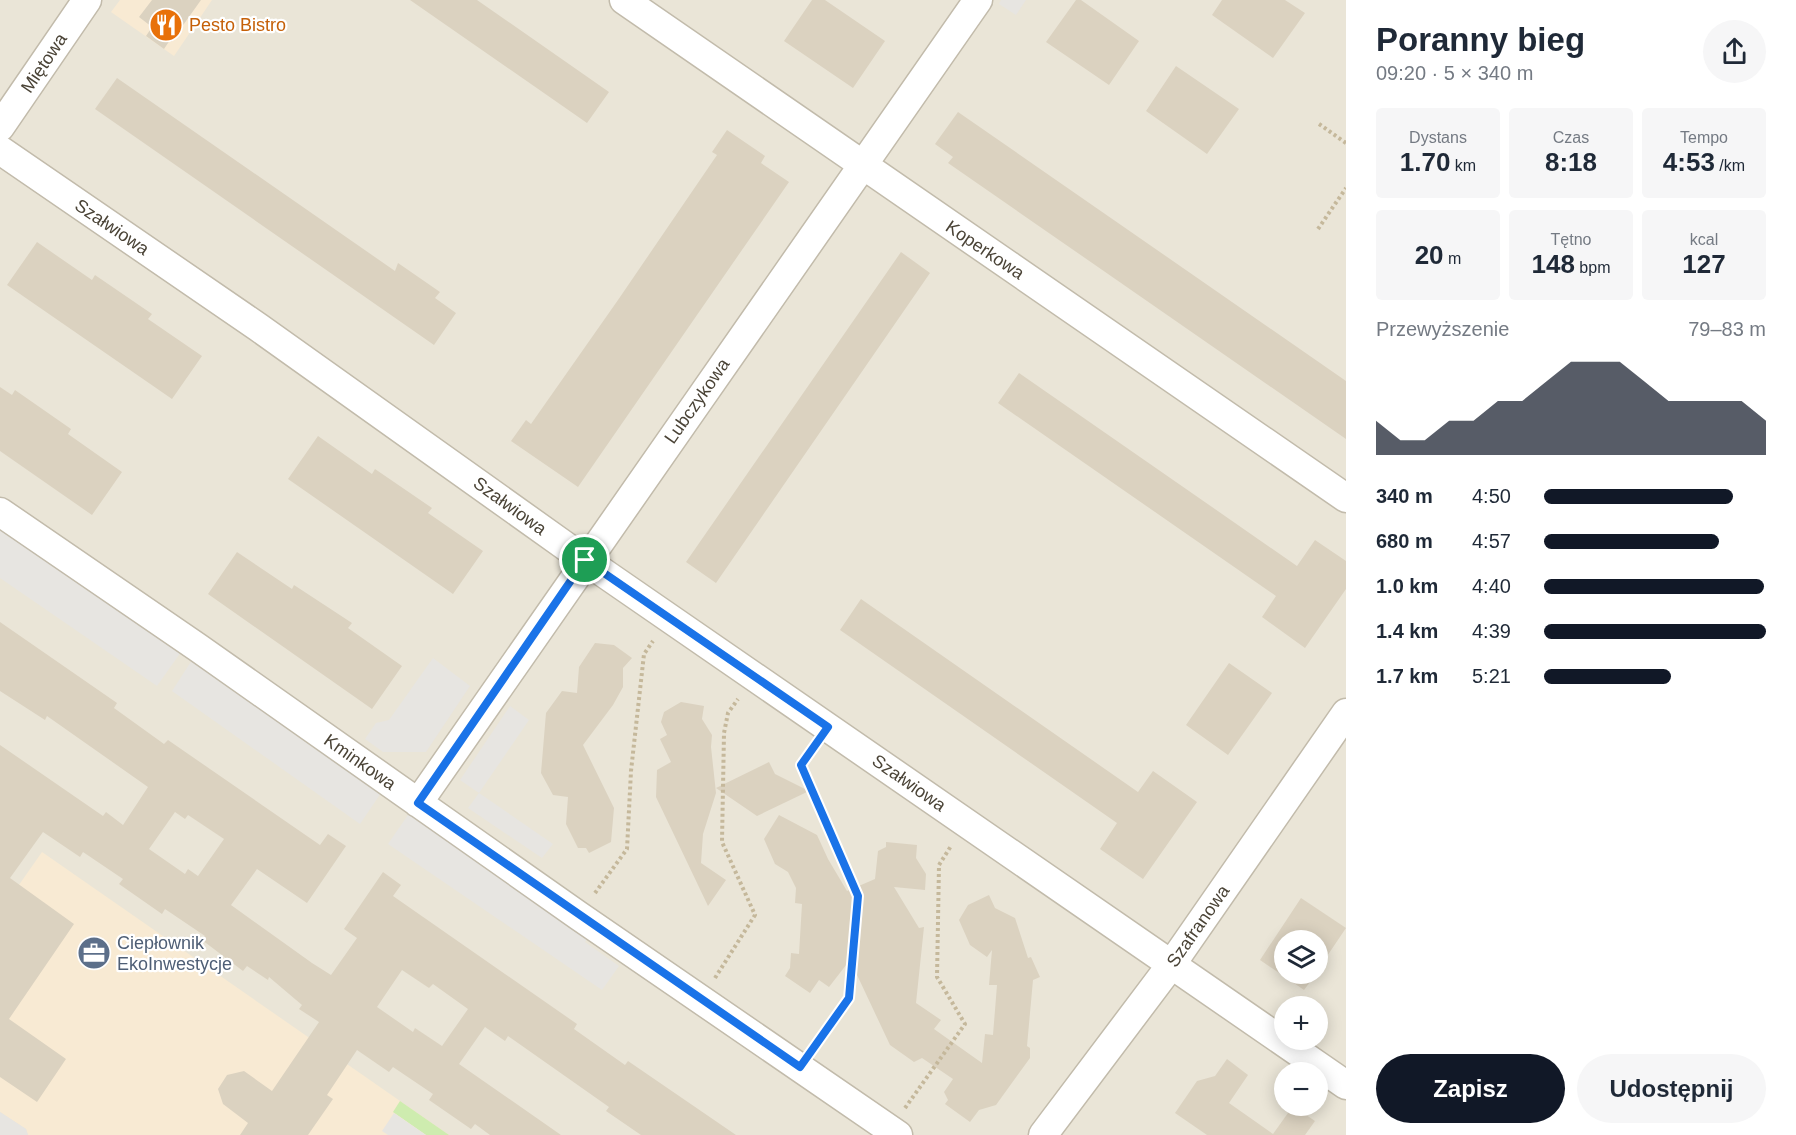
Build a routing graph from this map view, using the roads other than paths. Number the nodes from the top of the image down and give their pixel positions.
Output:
1 (87, 0) edge
2 (624, 0) edge
3 (978, 0) edge
4 (0, 127) edge
5 (0, 150) edge
6 (863, 166) junction
7 (1346, 498) edge
8 (0, 512) edge
9 (585, 560) junction
10 (1346, 713) edge
11 (418, 803) junction
12 (1171, 965) junction
13 (1346, 1085) edge
14 (894, 1132) edge
15 (1043, 1135) edge

1 - 4 street, Miętowa
2 - 6 street, Koperkowa
3 - 6 street, Lubczykowa
5 - 9 street, Szałwiowa
6 - 7 street, Koperkowa
6 - 9 street, Lubczykowa
8 - 11 street, Kminkowa
9 - 11 street, Lubczykowa
9 - 12 street, Szałwiowa
10 - 12 street, Szafranowa
11 - 14 street, Kminkowa
12 - 13 street, Szałwiowa
12 - 15 street, Szafranowa

